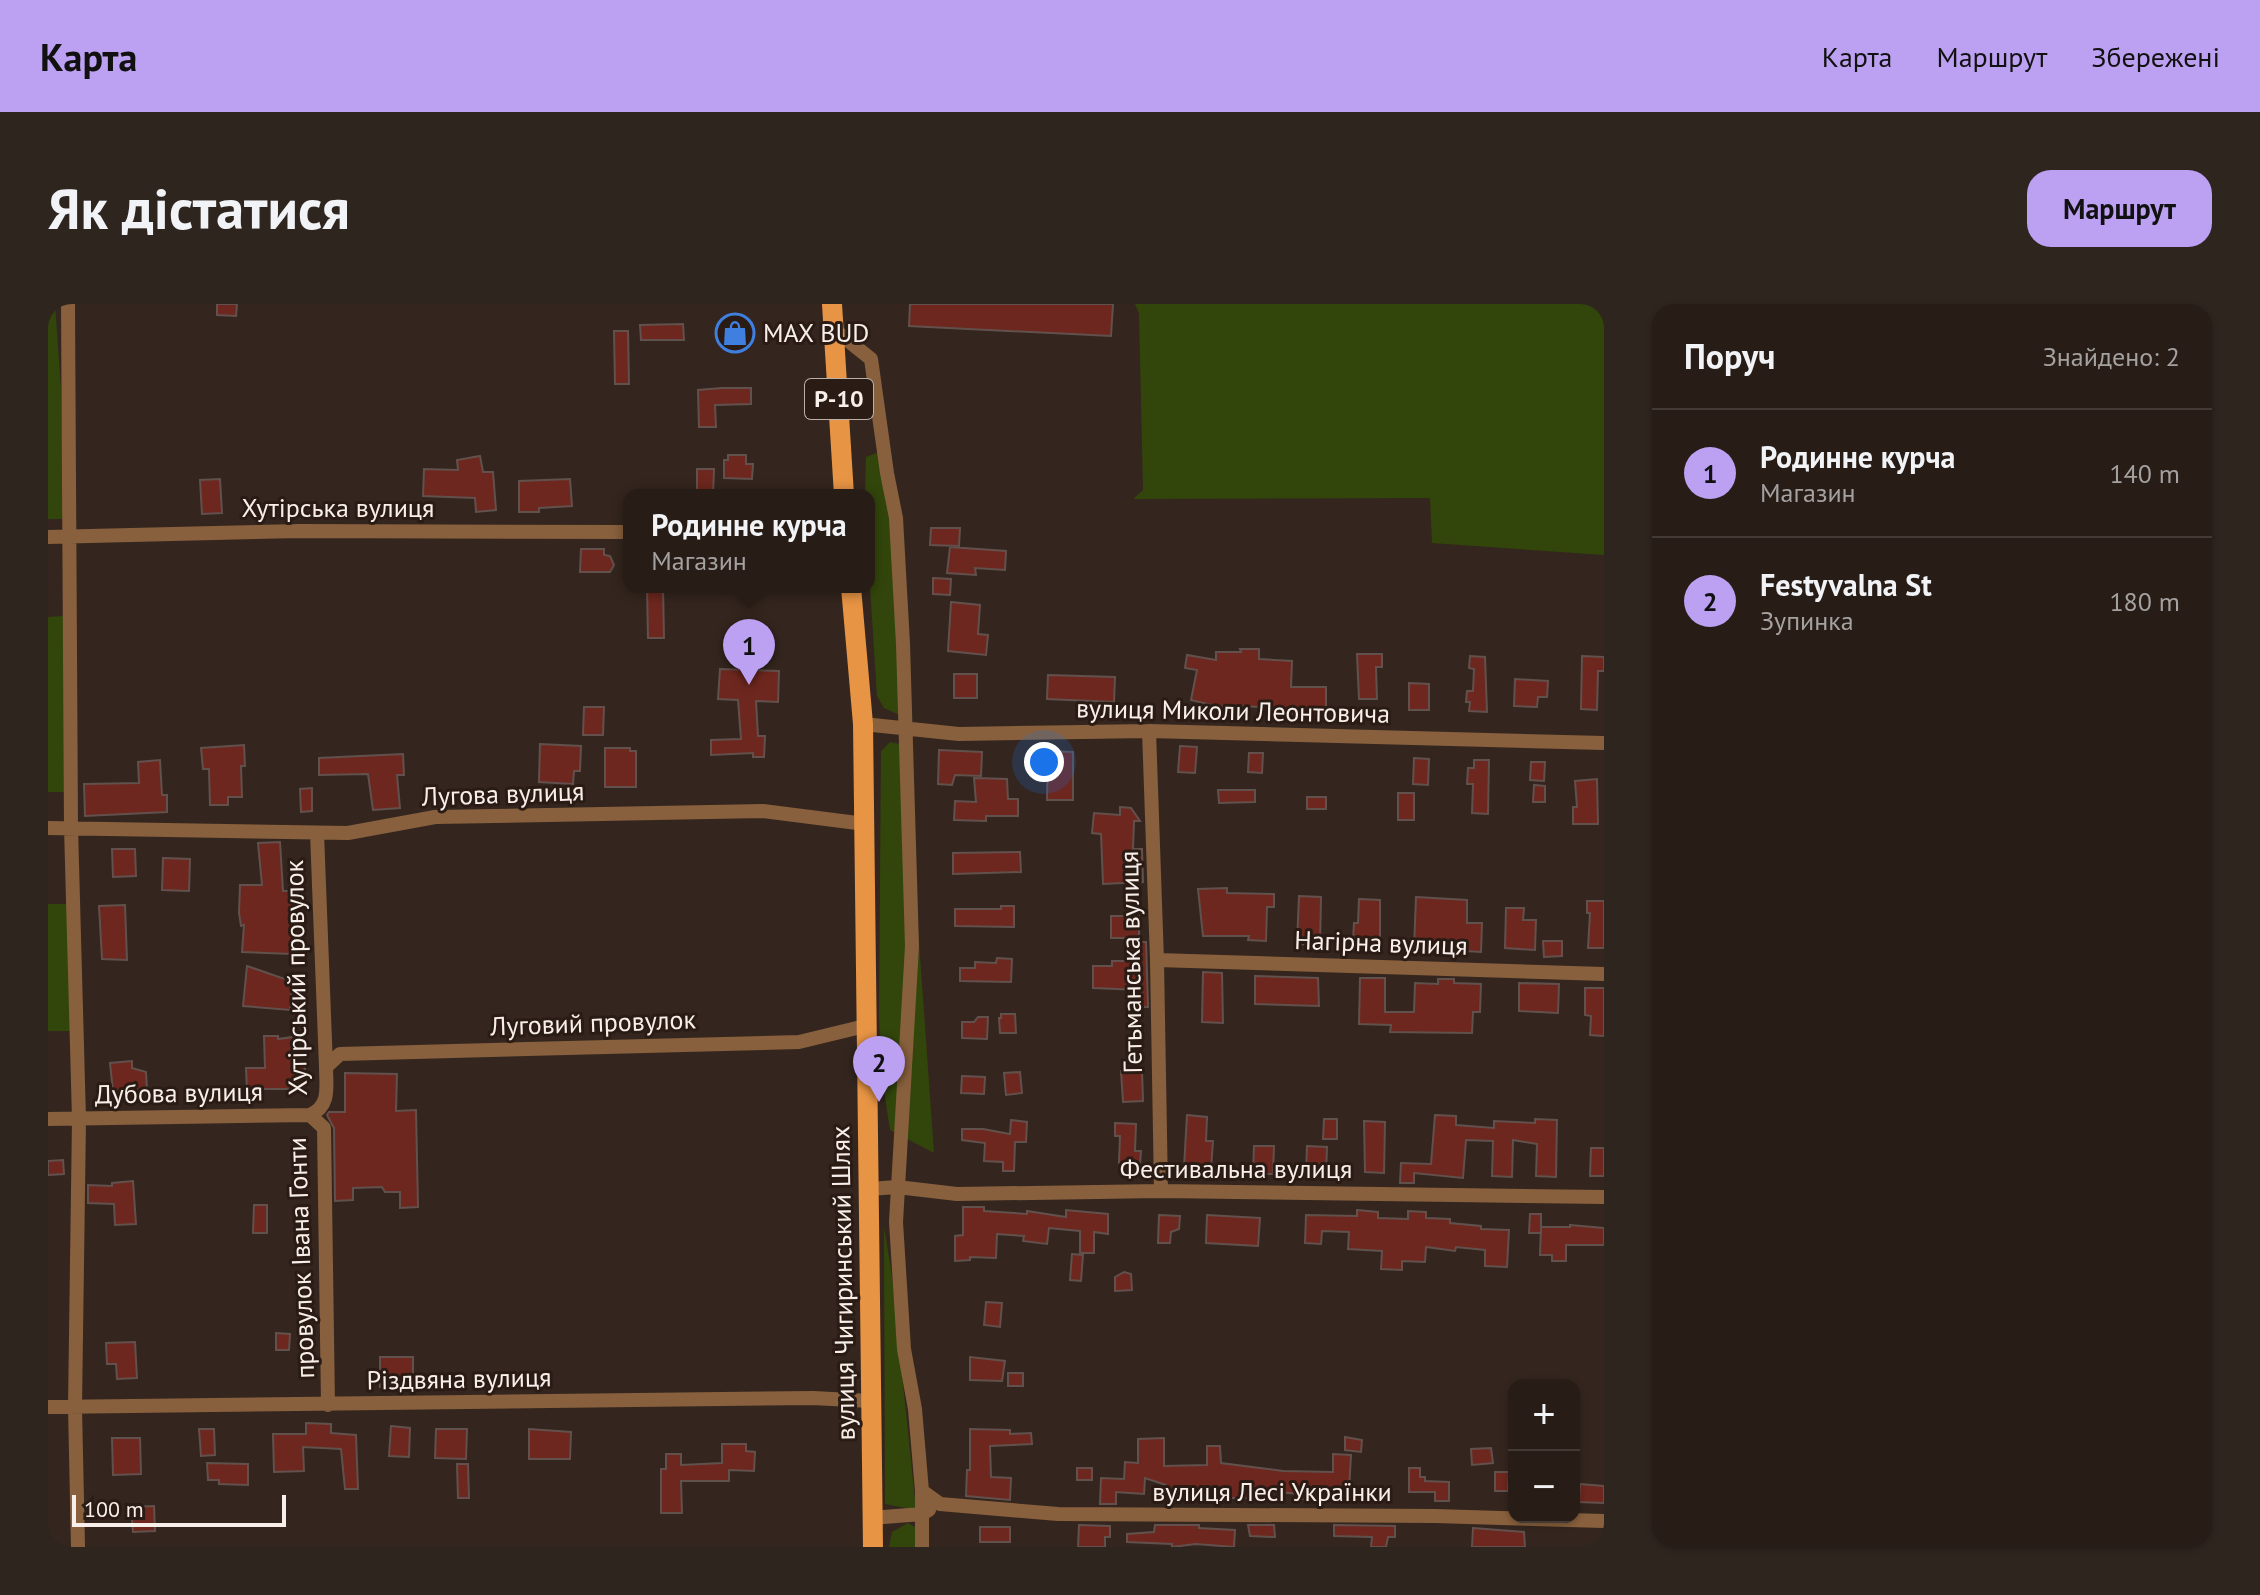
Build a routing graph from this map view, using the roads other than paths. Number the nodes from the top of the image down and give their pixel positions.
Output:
1 (68, 304) edge
2 (832, 304) edge
3 (836, 331) junction
4 (844, 489) edge
5 (623, 532) edge
6 (70, 536) junction
7 (48, 537) edge
8 (852, 593) edge
9 (863, 724) junction
10 (905, 730) junction
11 (1149, 731) junction
12 (1604, 743) edge
13 (865, 824) junction
14 (71, 827) junction
15 (48, 828) edge
16 (317, 833) junction
17 (1157, 960) junction
18 (1604, 974) edge
19 (865, 1026) junction
20 (326, 1067) junction
21 (310, 1115) junction
22 (48, 1119) edge
23 (79, 1119) junction
24 (897, 1187) junction
25 (869, 1189) junction
26 (1161, 1191) junction
27 (1604, 1197) edge
28 (870, 1401) junction
29 (328, 1405) junction
30 (48, 1407) edge
31 (75, 1407) junction
32 (922, 1491) junction
33 (940, 1504) junction
34 (922, 1514) junction
35 (871, 1518) junction
36 (1604, 1521) edge
37 (78, 1547) edge
38 (873, 1547) edge
39 (922, 1547) edge

1 - 6 street
2 - 3 main road, Р-10
3 - 4 main road, Р-10
3 - 10 street
5 - 6 street, Хутірська вулиця
6 - 7 street, Хутірська вулиця
6 - 14 street
8 - 9 main road, вулиця Чигиринський Шлях
9 - 10 street, вулиця Миколи Леонтовича
9 - 13 main road, вулиця Чигиринський Шлях
10 - 11 street, вулиця Миколи Леонтовича
10 - 24 street
11 - 12 street, вулиця Миколи Леонтовича
11 - 17 street, Гетьманська вулиця
13 - 16 street, Лугова вулиця
13 - 19 main road, вулиця Чигиринський Шлях
14 - 15 street, Лугова вулиця
14 - 16 street, Лугова вулиця
14 - 23 street
16 - 20 street, Хутірський провулок
17 - 18 street, Нагірна вулиця
17 - 26 street, Гетьманська вулиця
19 - 20 street, Луговий провулок
19 - 25 main road, вулиця Чигиринський Шлях
20 - 21 street, Хутірський провулок
21 - 23 street, Дубова вулиця
21 - 29 street, провулок Івана Гонти
22 - 23 street, Дубова вулиця
23 - 31 street
24 - 25 street, Фестивальна вулиця
24 - 26 street, Фестивальна вулиця
24 - 32 street
25 - 28 main road, вулиця Чигиринський Шлях
26 - 27 street, Фестивальна вулиця
28 - 29 street, Різдвяна вулиця
28 - 35 main road, вулиця Чигиринський Шлях
29 - 31 street, Різдвяна вулиця
30 - 31 street, Різдвяна вулиця
31 - 37 street
32 - 33 street
32 - 34 street
33 - 34 street
33 - 36 street, вулиця Лесі Українки
34 - 35 street
34 - 39 street
35 - 38 main road, вулиця Чигиринський Шлях

